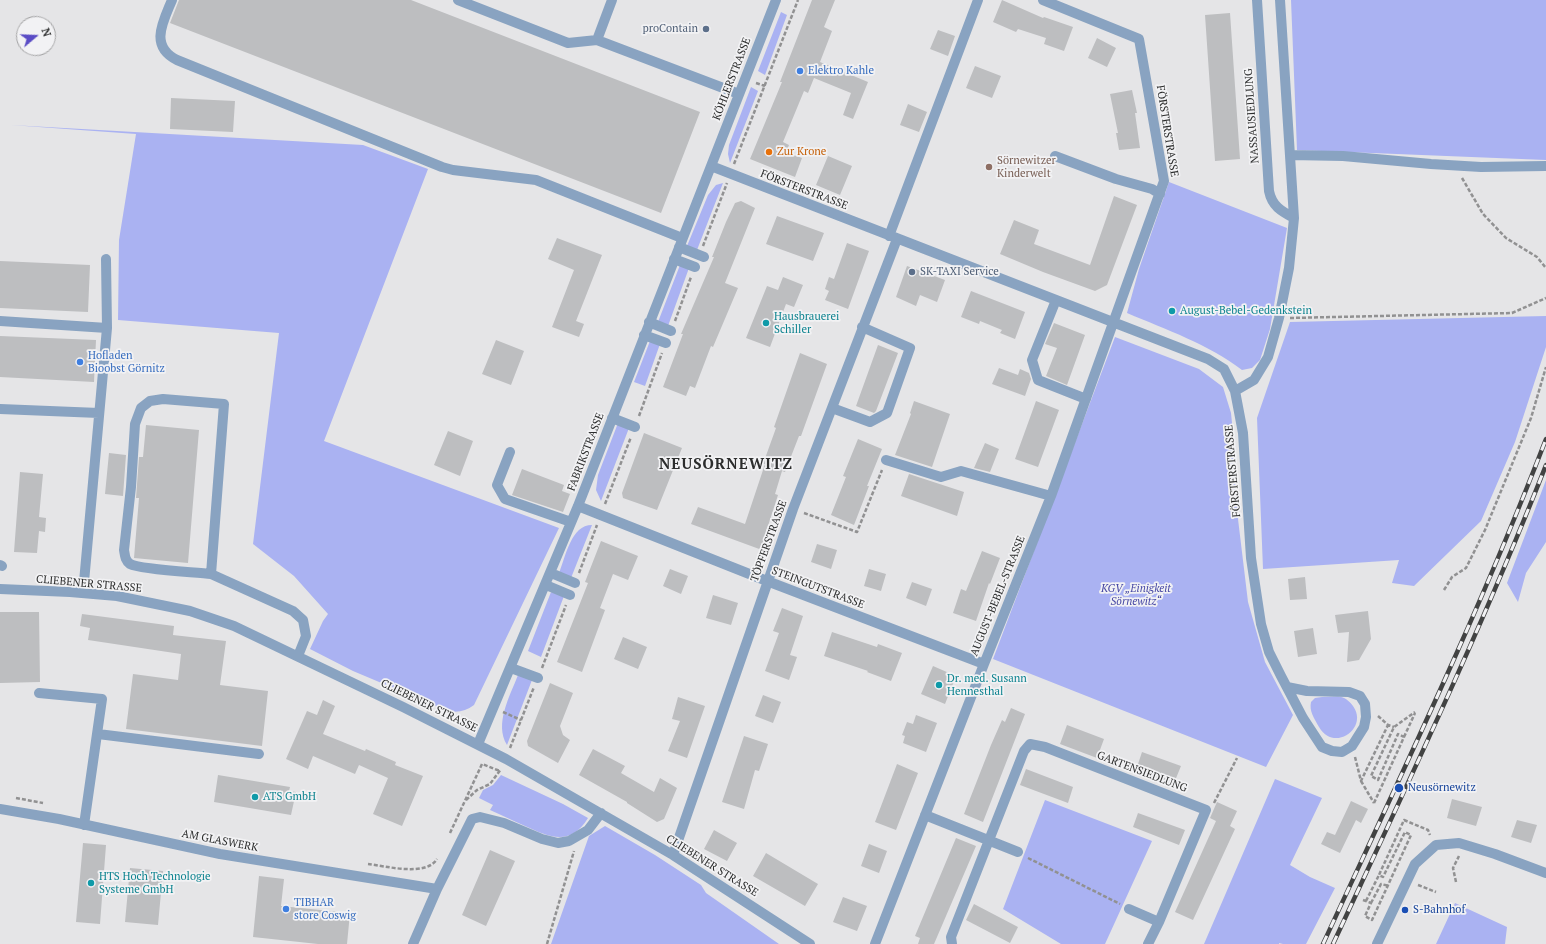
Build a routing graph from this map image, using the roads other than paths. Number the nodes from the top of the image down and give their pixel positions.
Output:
1 (172, 0) edge
2 (458, 0) edge
3 (612, 0) edge
4 (776, 0) edge
5 (978, 0) edge
6 (1043, 0) edge
7 (1257, 0) edge
8 (1280, 0) edge
9 (597, 40) junction
10 (739, 94) junction
11 (1290, 155) junction
12 (1055, 156) dead end
13 (711, 166) junction
14 (1546, 166) edge
15 (1160, 194) junction
16 (1294, 218) junction
17 (893, 237) junction
18 (681, 242) junction
19 (702, 256) road end
20 (106, 259) dead end
21 (674, 259) junction
22 (695, 267) road end
23 (1056, 300) junction
24 (0, 321) edge
25 (649, 322) junction
26 (1114, 323) junction
27 (862, 327) junction
28 (107, 328) junction
29 (671, 331) road end
30 (644, 335) junction
31 (666, 343) road end
32 (1235, 391) junction
33 (1086, 399) junction
34 (832, 408) junction
35 (0, 409) edge
36 (99, 414) junction
37 (612, 418) junction
38 (635, 427) road end
39 (510, 452) dead end
40 (886, 460) road end
41 (1051, 496) junction
42 (578, 506) junction
43 (571, 522) junction
44 (551, 573) junction
45 (212, 574) junction
46 (767, 581) junction
47 (575, 583) road end
48 (546, 585) junction
49 (0, 589) edge
50 (83, 593) junction
51 (570, 595) road end
52 (298, 656) junction
53 (984, 664) junction
54 (511, 668) junction
55 (538, 678) road end
56 (1287, 686) junction
57 (39, 693) dead end
58 (98, 734) junction
59 (478, 744) junction
60 (259, 754) dead end
61 (0, 809) edge
62 (601, 813) junction
63 (925, 815) junction
64 (84, 825) junction
65 (989, 840) junction
66 (1018, 852) road end
67 (673, 855) junction
68 (1546, 873) edge
69 (437, 889) junction
70 (1129, 909) road end
71 (1159, 922) junction
72 (413, 944) edge
73 (810, 944) edge
74 (875, 944) edge
75 (952, 944) edge
76 (1148, 944) edge
77 (1377, 944) edge

1 - 18 street
2 - 9 street
3 - 9 street
4 - 10 street, KÖHLERSTRASSE
5 - 17 street
6 - 15 street, FÖRSTERSTRASSE
7 - 16 street, NASSAUSIEDLUNG
8 - 11 street
9 - 10 street
10 - 13 street, KÖHLERSTRASSE
11 - 14 street
11 - 16 street
12 - 15 street
13 - 17 street, FÖRSTERSTRASSE
13 - 18 street, FABRIKSTRASSE
15 - 26 street, FÖRSTERSTRASSE
16 - 32 street
17 - 23 street, FÖRSTERSTRASSE
17 - 27 street, TÖPFERSTRASSE
18 - 19 street
18 - 21 street, FABRIKSTRASSE
20 - 28 street
21 - 22 street
21 - 25 street, FABRIKSTRASSE
23 - 26 street, FÖRSTERSTRASSE
23 - 33 street
24 - 28 street
25 - 29 street
25 - 30 street, FABRIKSTRASSE
26 - 32 street, FÖRSTERSTRASSE
26 - 33 street, AUGUST-BEBEL-STRASSE
27 - 34 street, TÖPFERSTRASSE
27 - 34 street
28 - 36 street
30 - 31 street
30 - 37 street, FABRIKSTRASSE
32 - 56 street, FÖRSTERSTRASSE
33 - 41 street, AUGUST-BEBEL-STRASSE
34 - 46 street, TÖPFERSTRASSE
35 - 36 street
36 - 50 street
37 - 38 street
37 - 42 street, FABRIKSTRASSE
39 - 43 street
40 - 41 street
41 - 53 street, AUGUST-BEBEL-STRASSE
42 - 43 street, FABRIKSTRASSE
42 - 46 street, STEINGUTSTRASSE
43 - 44 street, FABRIKSTRASSE
44 - 47 street
44 - 48 street, FABRIKSTRASSE
45 - 45 street
45 - 52 street
46 - 53 street, STEINGUTSTRASSE
46 - 67 street, TÖPFERSTRASSE
48 - 51 street
48 - 54 street, FABRIKSTRASSE
49 - 50 street, CLIEBENER STRASSE
50 - 52 street, CLIEBENER STRASSE
52 - 59 street, CLIEBENER STRASSE
53 - 63 street, AUGUST-BEBEL-STRASSE
54 - 55 street
54 - 59 street, FABRIKSTRASSE
56 - 56 street, FÖRSTERSTRASSE
57 - 58 street
58 - 60 street
58 - 64 street
59 - 62 street, CLIEBENER STRASSE
61 - 64 street, AM GLASWERK
62 - 67 street, CLIEBENER STRASSE
62 - 69 street
63 - 65 street
63 - 74 street, AUGUST-BEBEL-STRASSE
64 - 69 street, AM GLASWERK
65 - 66 street
65 - 71 street, GARTENSIEDLUNG
65 - 75 street, GARTENSIEDLUNG
67 - 73 street, CLIEBENER STRASSE
68 - 77 street
69 - 72 street
70 - 71 street
71 - 76 street

